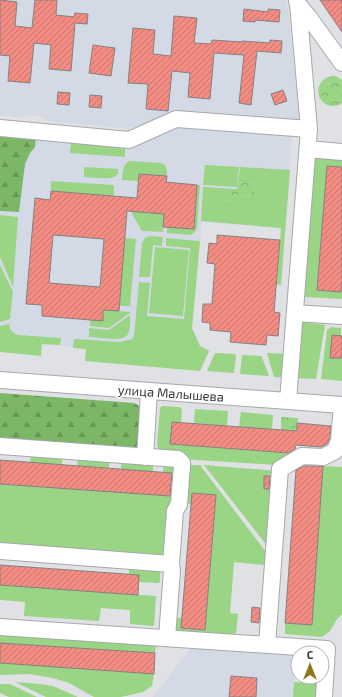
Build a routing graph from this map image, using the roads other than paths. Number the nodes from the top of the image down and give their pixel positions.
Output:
1 (297, 2) edge
2 (342, 63) edge
3 (0, 128) edge
4 (309, 129) junction
5 (308, 149) junction
6 (342, 152) edge
7 (295, 313) junction
8 (342, 316) edge
9 (0, 380) edge
10 (149, 391) junction
11 (288, 401) junction
12 (342, 405) edge
13 (341, 440) edge
14 (0, 446) edge
15 (145, 456) junction
16 (0, 551) edge
17 (171, 564) junction
18 (0, 627) edge
19 (167, 638) junction
20 (267, 645) junction
21 (324, 697) edge

1 - 2 street
1 - 4 street
3 - 4 street
4 - 5 street
5 - 6 street
5 - 7 street
7 - 8 street
7 - 11 street
9 - 10 street, улица Малышева
10 - 11 street, улица Малышева
10 - 15 street
11 - 12 street, улица Малышева
12 - 13 street
13 - 20 street
14 - 15 street
15 - 17 street
16 - 17 street
17 - 19 street
18 - 19 street
19 - 20 street
20 - 21 street

